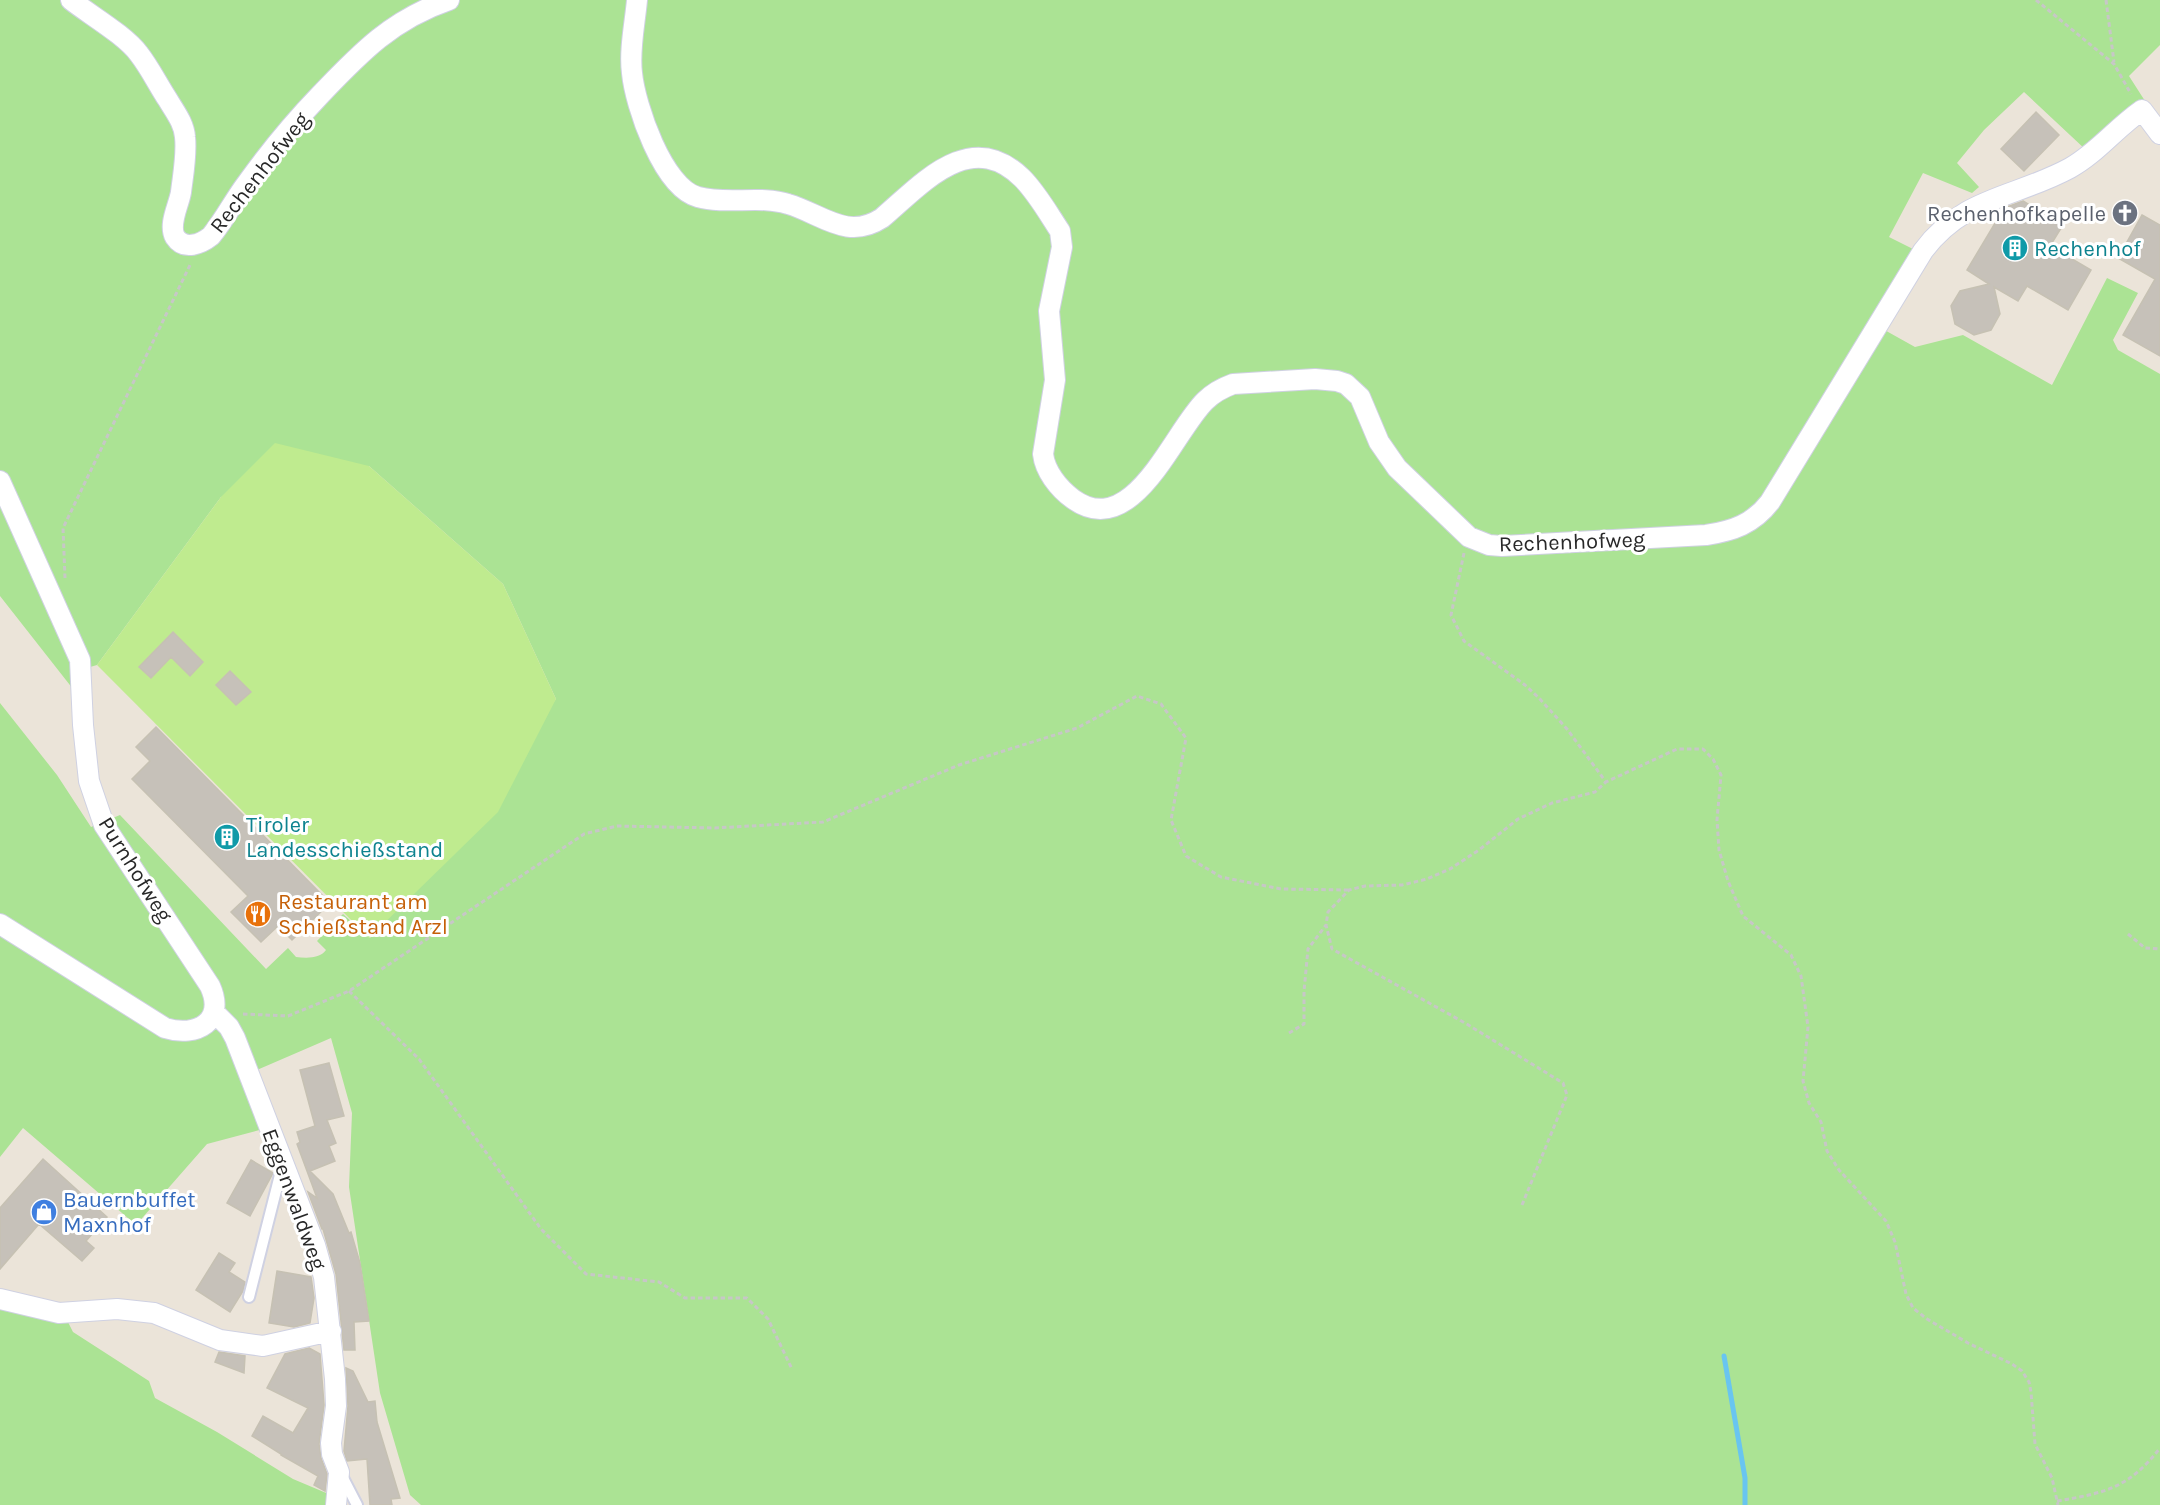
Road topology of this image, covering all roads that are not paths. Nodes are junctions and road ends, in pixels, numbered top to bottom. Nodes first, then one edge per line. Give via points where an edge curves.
1 (71, 0) edge
2 (449, 0) edge
3 (637, 0) edge
4 (2160, 134) edge
5 (0, 481) edge
6 (0, 924) edge
7 (214, 1012) junction
8 (283, 1164) junction
9 (249, 1297) dead end
10 (0, 1299) edge
11 (331, 1331) junction
12 (339, 1472) junction
13 (336, 1505) edge
14 (357, 1505) edge

1 - 2 street, Rechenhofweg via 139,53 182,122 184,161 173,227 182,243 193,245 211,236 278,142 357,56 395,26
3 - 4 street, Rechenhofweg via 632,64 635,91 667,171 690,195 781,202 844,227 859,228 882,218 954,162 992,160 1024,180 1062,239 1049,311 1055,380 1043,454 1049,473 1077,502 1100,508 1132,496 1203,402 1222,388 1315,379 1337,381 1360,397 1386,454 1468,537 1502,546 1706,535 1728,531 1754,519 1770,502 1923,251 1940,231 1983,202 2078,164 2142,110
5 - 7 street, Purnhofweg via 80,660 89,781 105,825 210,986
6 - 7 street via 165,1028 194,1030
7 - 8 street, Eggenwaldweg via 235,1038
8 - 9 lane
8 - 11 street, Eggenwaldweg via 315,1245
10 - 11 street via 59,1313 117,1309 154,1313 220,1340 262,1346
11 - 12 street, Eggenwaldweg via 336,1406 331,1443
12 - 13 street, Eggenwaldweg
12 - 14 lane

